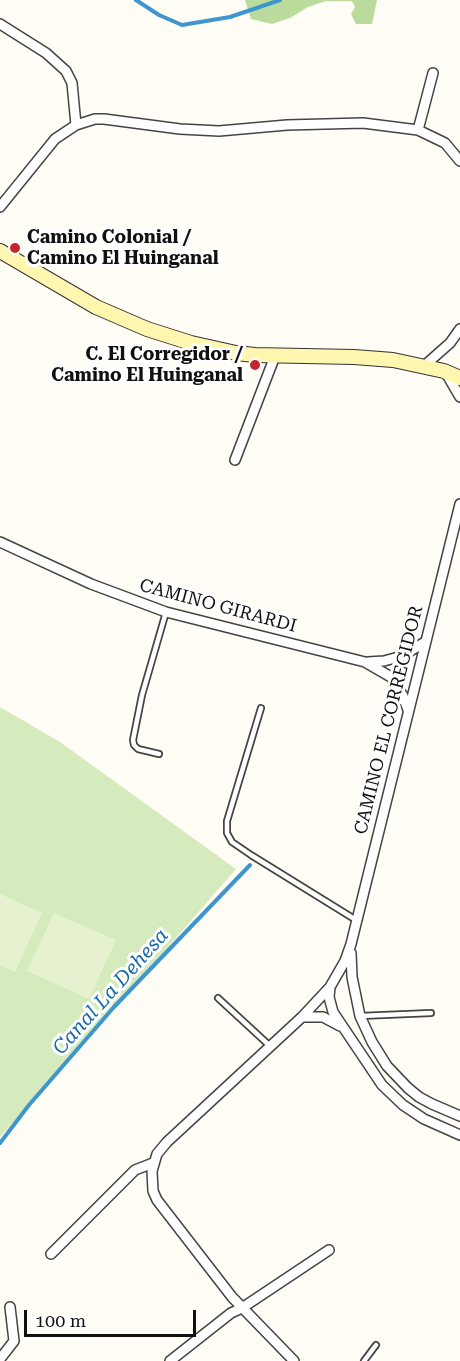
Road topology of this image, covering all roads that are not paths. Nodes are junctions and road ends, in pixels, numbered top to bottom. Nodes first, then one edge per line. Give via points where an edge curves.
1 (0, 24) edge
2 (433, 73) dead end
3 (76, 125) junction
4 (418, 130) junction
5 (460, 161) edge
6 (0, 207) edge
7 (0, 250) edge
8 (459, 333) edge
9 (275, 356) junction
10 (424, 366) junction
11 (444, 371) junction
12 (460, 378) edge
13 (460, 396) edge
14 (235, 460) dead end
15 (460, 504) edge
16 (0, 542) edge
17 (166, 612) junction
18 (425, 642) junction
19 (365, 662) junction
20 (261, 708) dead end
21 (408, 711) junction
22 (159, 754) dead end
23 (356, 920) junction
24 (351, 944) junction
25 (330, 987) junction
26 (218, 998) dead end
27 (431, 1012) dead end
28 (360, 1016) junction
29 (302, 1017) junction
30 (344, 1029) junction
31 (270, 1046) junction
32 (460, 1116) edge
33 (460, 1135) edge
34 (153, 1164) junction
35 (329, 1250) dead end
36 (51, 1254) dead end
37 (10, 1307) dead end
38 (242, 1308) junction
39 (376, 1345) dead end
40 (0, 1359) edge
41 (170, 1361) edge
42 (294, 1361) edge
43 (364, 1361) edge

1 - 3 street via 46,53 66,71 72,83
2 - 4 street
3 - 4 street via 104,118 199,131 363,123
3 - 6 street via 55,139
4 - 5 street via 445,143
7 - 9 street via 71,294 147,329 213,349
8 - 10 street
9 - 10 street via 377,358
9 - 14 street
10 - 11 street
11 - 12 street
11 - 13 street
15 - 18 street, CAMINO EL CORREGIDOR
16 - 17 street, CAMINO GIRARDI via 91,584
17 - 19 street, CAMINO GIRARDI
17 - 22 lane via 133,743 138,749
18 - 19 street, CAMINO GIRARDI via 402,656
18 - 21 street, CAMINO EL CORREGIDOR
19 - 21 street, CAMINO GIRARDI via 391,677
20 - 23 lane via 227,821 227,833 232,842 251,855
21 - 23 street, CAMINO EL CORREGIDOR
23 - 24 street, CAMINO EL CORREGIDOR
24 - 25 street, CAMINO EL CORREGIDOR
24 - 28 street, CAMINO EL CORREGIDOR via 352,977
25 - 29 street, CAMINO EL CORREGIDOR
25 - 30 street via 331,1005
26 - 31 lane
27 - 28 lane
28 - 32 street, CAMINO EL CORREGIDOR via 387,1066 408,1088
29 - 30 street via 323,1017
29 - 31 street, CAMINO EL CORREGIDOR
30 - 33 street via 391,1095 424,1119
31 - 34 street, CAMINO EL CORREGIDOR via 167,1142
34 - 36 street via 135,1170
34 - 38 street via 152,1184 157,1200
35 - 38 street
37 - 40 street via 14,1341
38 - 41 street
38 - 42 street
39 - 43 lane

